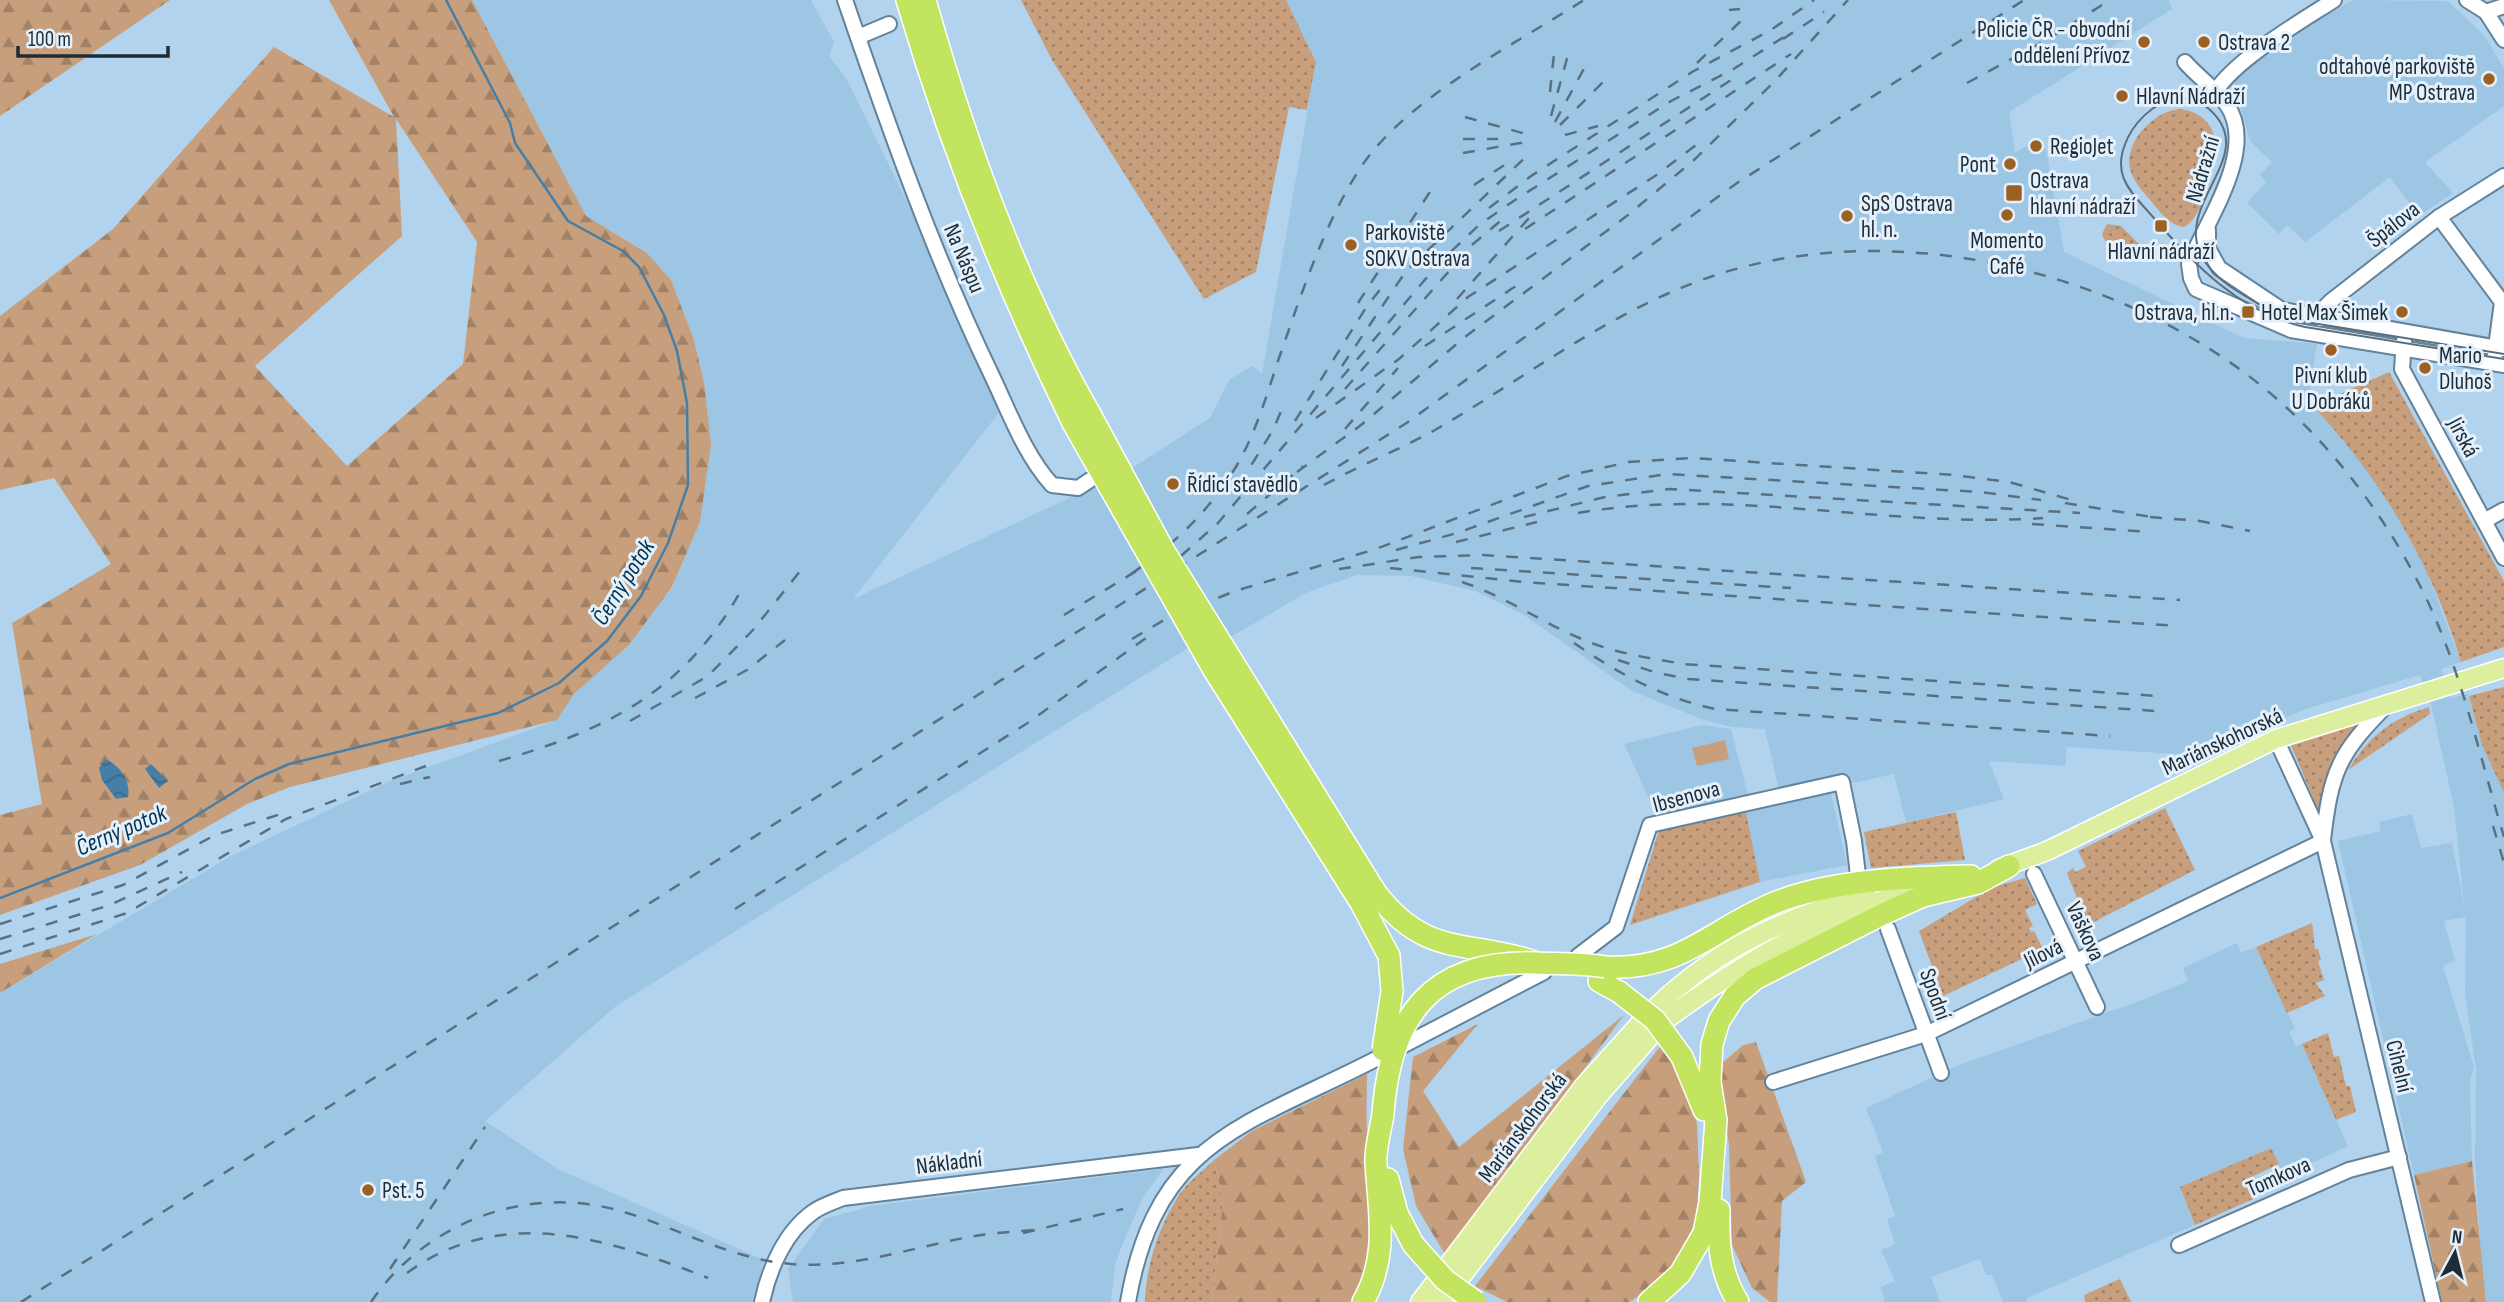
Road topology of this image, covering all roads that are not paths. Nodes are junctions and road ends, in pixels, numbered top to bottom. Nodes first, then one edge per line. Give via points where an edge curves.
1 (845, 0) edge
2 (907, 0) edge
3 (925, 0) edge
4 (2334, 0) edge
5 (2467, 0) edge
6 (2504, 6) edge
7 (2486, 12) junction
8 (889, 24) dead end
9 (858, 37) junction
10 (2504, 40) edge
11 (2185, 62) dead end
12 (2215, 92) junction
13 (2504, 176) edge
14 (2439, 217) junction
15 (2208, 226) junction
16 (2322, 319) junction
17 (2405, 333) junction
18 (2403, 348) junction
19 (2500, 349) edge
20 (2499, 364) edge
21 (1081, 419) junction
22 (1090, 480) dead end
23 (2504, 510) edge
24 (2484, 521) junction
25 (2504, 558) edge
26 (2504, 668) edge
27 (2386, 705) junction
28 (2276, 739) junction
29 (2323, 841) junction
30 (2009, 866) junction
31 (2034, 874) dead end
32 (1971, 877) junction
33 (1858, 884) junction
34 (1888, 929) dead end
35 (1577, 956) dead end
36 (2076, 963) junction
37 (1542, 968) junction
38 (1602, 974) junction
39 (2097, 1007) dead end
40 (1926, 1034) junction
41 (1402, 1046) dead end
42 (1376, 1059) dead end
43 (1941, 1073) dead end
44 (1773, 1082) dead end
45 (1383, 1114) junction
46 (1713, 1140) junction
47 (1198, 1155) junction
48 (2399, 1157) junction
49 (2179, 1245) dead end
50 (1446, 1285) edge
51 (762, 1302) edge
52 (1128, 1302) edge
53 (1363, 1302) edge
54 (1420, 1302) edge
55 (1476, 1302) edge
56 (1649, 1302) edge
57 (1738, 1302) edge
58 (2433, 1302) edge

1 - 9 street, Na Náspu
2 - 21 highway via 976,204 1026,323
3 - 21 highway via 964,122
4 - 12 street via 2246,61
5 - 7 street
6 - 7 street
7 - 10 street
8 - 9 street
9 - 22 street, Na Náspu via 942,264 1028,451 1052,485 1077,488
11 - 12 street, Nádražní
12 - 15 street, Nádražní via 2231,112 2238,134 2234,159
13 - 14 street, Špálova
14 - 16 street, Špálova via 2328,303
14 - 19 street via 2502,302
15 - 16 street, Nádražní via 2208,248 2219,268 2276,307
15 - 18 street, Nádražní via 2189,264 2196,289 2286,329
16 - 17 street, Nádražní
17 - 18 street, Jirská
17 - 19 street, Nádražní
18 - 20 street, Nádražní
18 - 24 street, Jirská via 2402,369
19 - 20 street
21 - 37 highway, bridge via 1390,911 1408,928 1430,939 1479,951 1506,952
21 - 45 highway, bridge via 1207,659 1384,945 1392,968 1392,991 1379,1066
23 - 24 street
24 - 25 street, Jirská
26 - 27 main road, Mariánskohorská
27 - 28 main road, Mariánskohorská
27 - 29 street, Cihelní via 2340,759 2330,785
28 - 29 street, Cihelní
28 - 30 main road, Mariánskohorská
29 - 36 street, Jílová
29 - 48 street, Cihelní
30 - 32 main road, Mariánskohorská
30 - 46 highway via 1978,883 1923,896 1881,915 1746,985 1724,1012 1712,1044
31 - 36 street, Vaškova
32 - 33 highway
32 - 50 main road, Mariánskohorská via 1872,893 1778,923 1704,966 1655,1019
33 - 35 street, Ibsenova via 1842,782 1650,825 1616,927
33 - 38 highway via 1800,894 1773,904 1669,961
34 - 40 street, Spodní
36 - 39 street, Vaškova
36 - 40 street, Jílová
37 - 38 highway, bridge
37 - 41 street
37 - 45 highway, bridge via 1507,962 1478,968 1449,980 1425,999 1404,1025 1394,1047
38 - 46 highway, bridge via 1655,1020 1682,1057
40 - 43 street, Spodní
40 - 44 street, Jílová
42 - 47 street, Nákladní via 1248,1120
45 - 53 highway via 1376,1161 1382,1249
45 - 55 highway, bridge via 1388,1181 1397,1213 1413,1244 1445,1280
46 - 56 highway via 1704,1233 1680,1274
46 - 57 highway via 1721,1173 1719,1254
47 - 51 street, Nákladní via 843,1198 813,1211 787,1240
47 - 52 street, Nákladní via 1154,1211 1135,1260
48 - 49 street, Tomkova via 2349,1170
48 - 58 street, Cihelní
50 - 54 main road, Mariánskohorská

